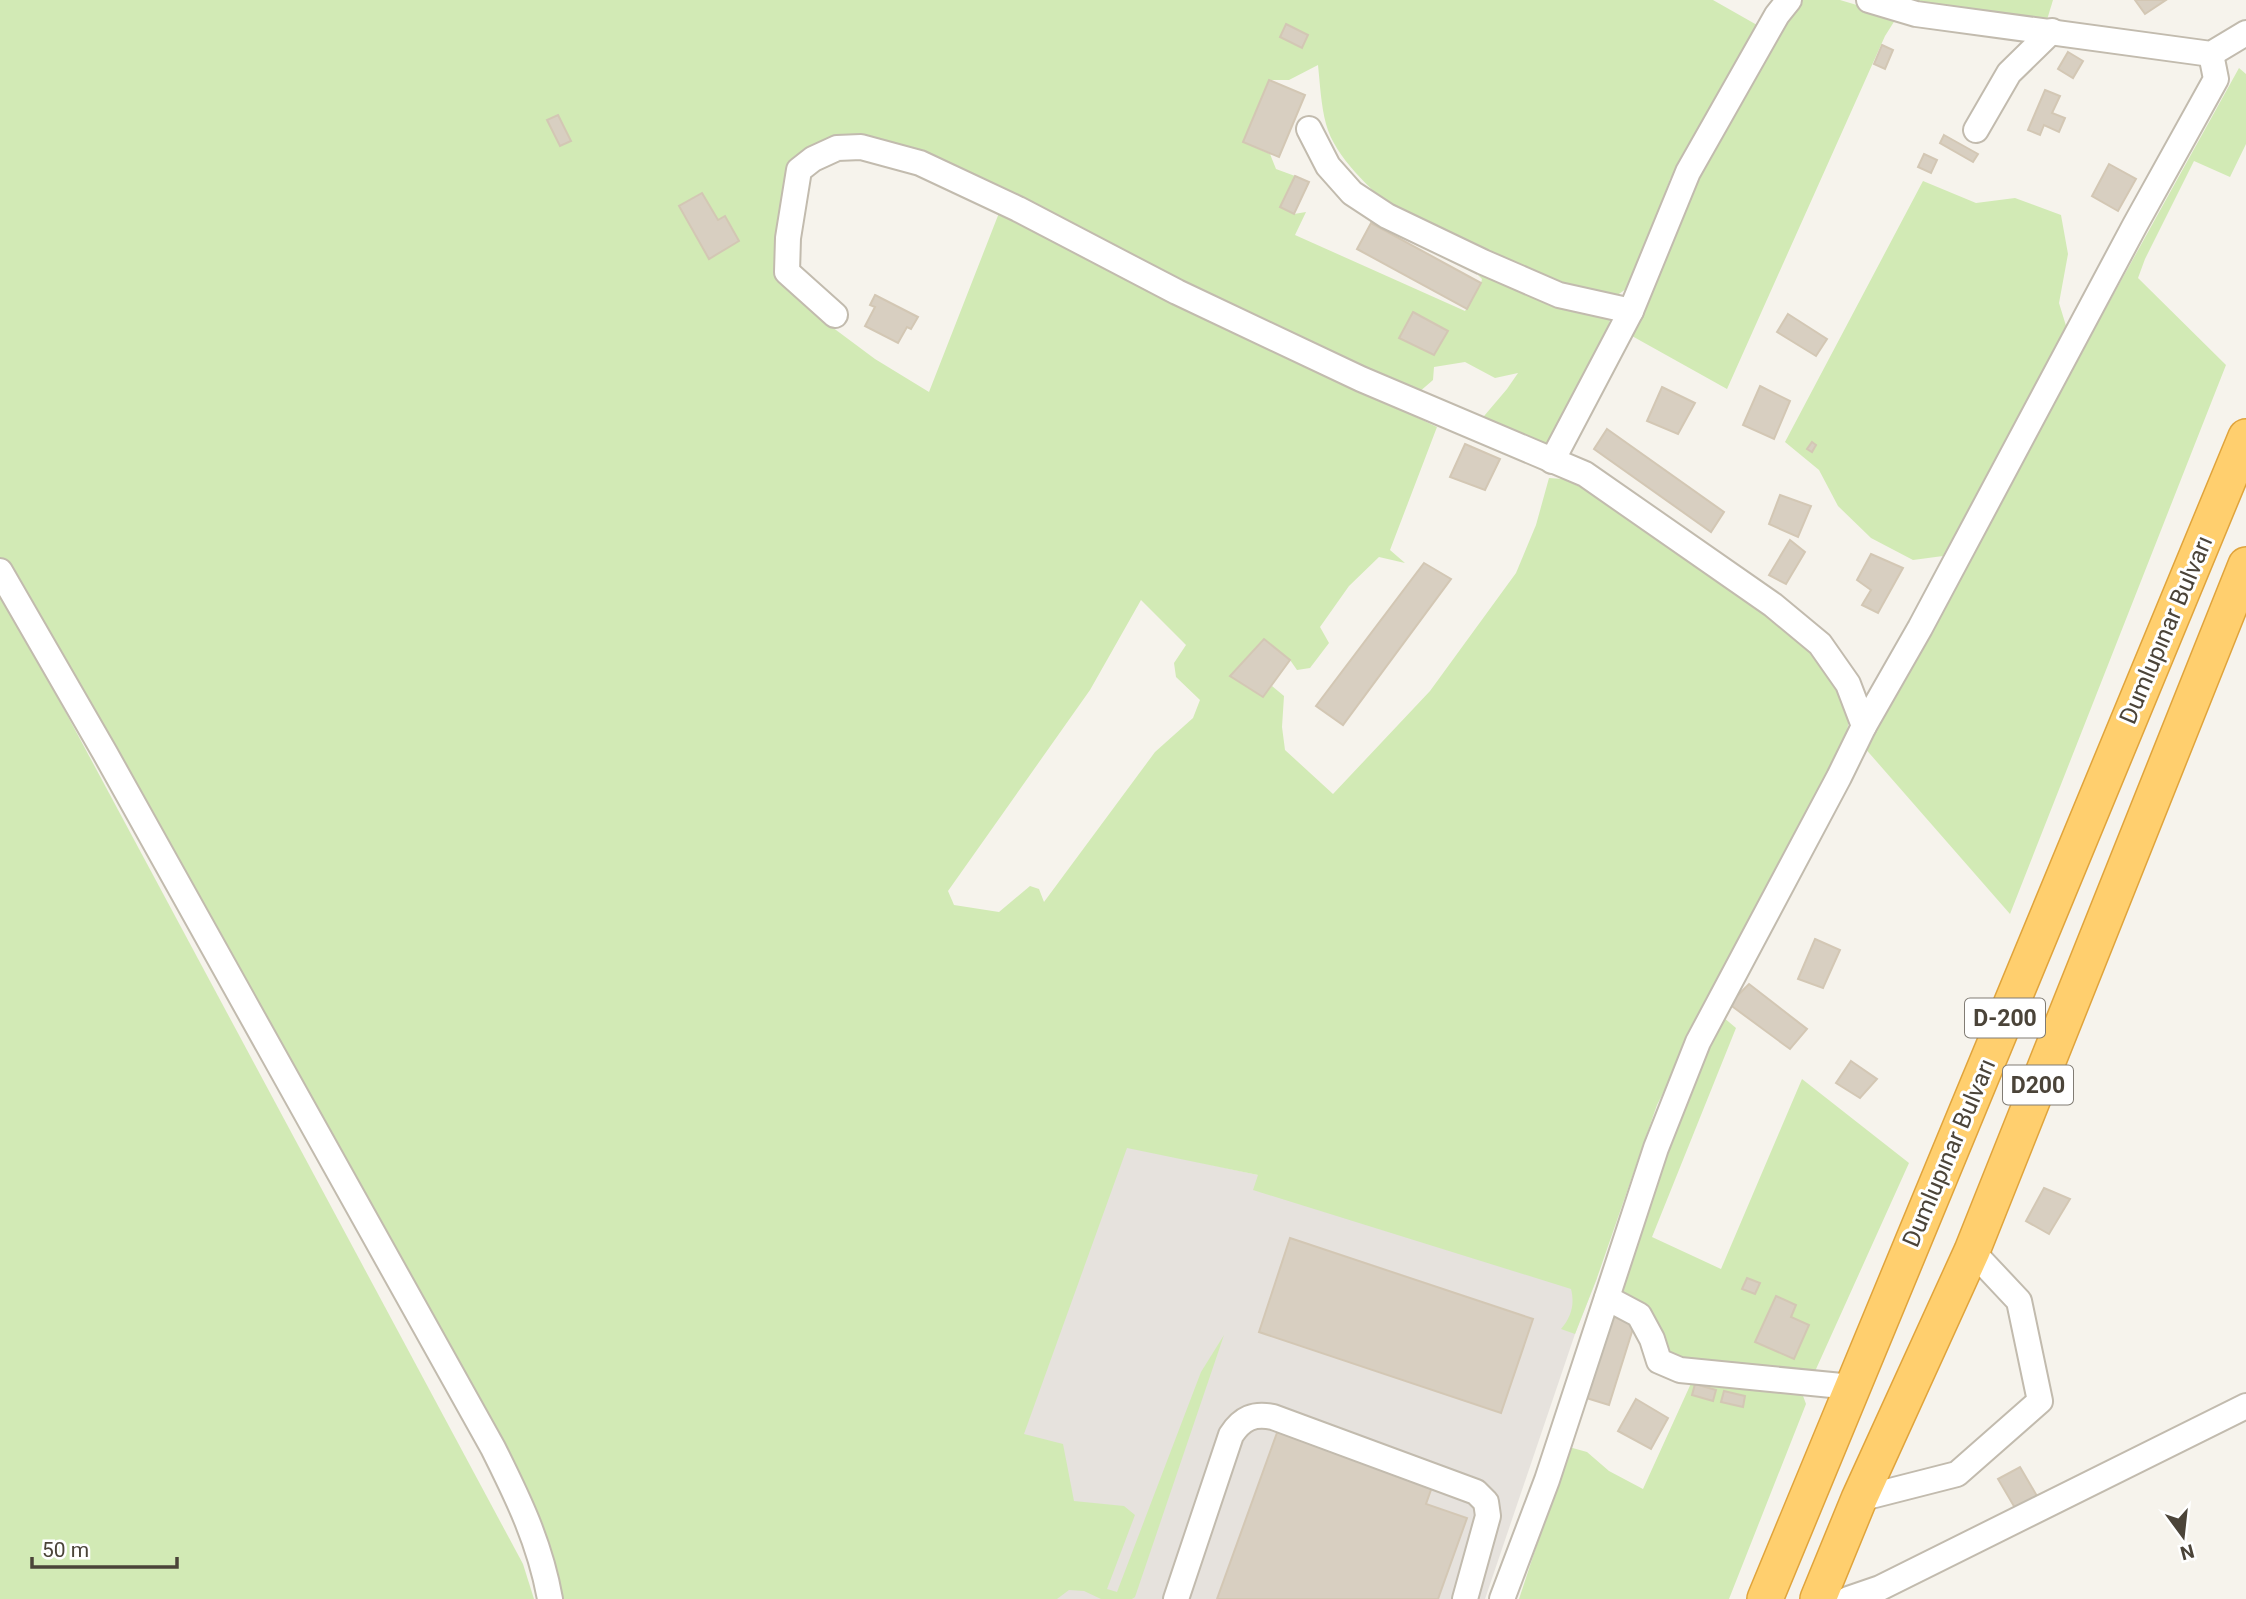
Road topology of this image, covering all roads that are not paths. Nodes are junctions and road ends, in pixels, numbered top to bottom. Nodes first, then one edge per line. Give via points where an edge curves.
1 (1789, 0) edge
2 (1869, 0) edge
3 (2052, 31) junction
4 (2246, 33) edge
5 (2211, 54) junction
6 (1309, 129) dead end
7 (1976, 130) dead end
8 (1631, 311) junction
9 (835, 316) dead end
10 (2246, 436) edge
11 (1552, 461) junction
12 (2246, 565) edge
13 (0, 571) edge
14 (1864, 726) junction
15 (1972, 1251) junction
16 (1606, 1298) junction
17 (1852, 1387) junction
18 (2246, 1406) edge
19 (1859, 1499) junction
20 (550, 1599) edge
21 (1177, 1599) edge
22 (1465, 1599) edge
23 (1502, 1599) edge
24 (1765, 1599) edge
25 (1818, 1599) edge
26 (1848, 1599) edge

1 - 8 street via 1689,172
2 - 3 street via 1916,14
3 - 5 street
3 - 7 street via 2009,73
4 - 5 street
5 - 14 street via 2216,79
6 - 8 street via 1328,166 1352,193 1387,216 1559,295
8 - 11 street
9 - 11 street via 787,272 792,209 799,170 837,148 861,147 933,168 1177,292 1361,379
10 - 17 highway, Dumlupınar Bulvarı / D-200
11 - 14 street via 1585,474 1619,496 1773,605 1820,644 1847,684
12 - 15 highway, Dumlupınar Bulvarı / D200
13 - 20 street via 493,1448 527,1516
14 - 16 street via 1698,1042 1656,1148
15 - 19 highway, Dumlupınar Bulvarı / D200
15 - 19 street via 2019,1301 2040,1401 1957,1474
16 - 17 street via 1639,1315 1659,1361 1680,1370
16 - 23 street via 1547,1480
17 - 24 highway, Dumlupınar Bulvarı / D-200
18 - 26 street via 1880,1588
19 - 25 highway, Dumlupınar Bulvarı / D200
21 - 22 street via 1231,1435 1247,1418 1261,1415 1476,1492 1486,1502 1488,1516

